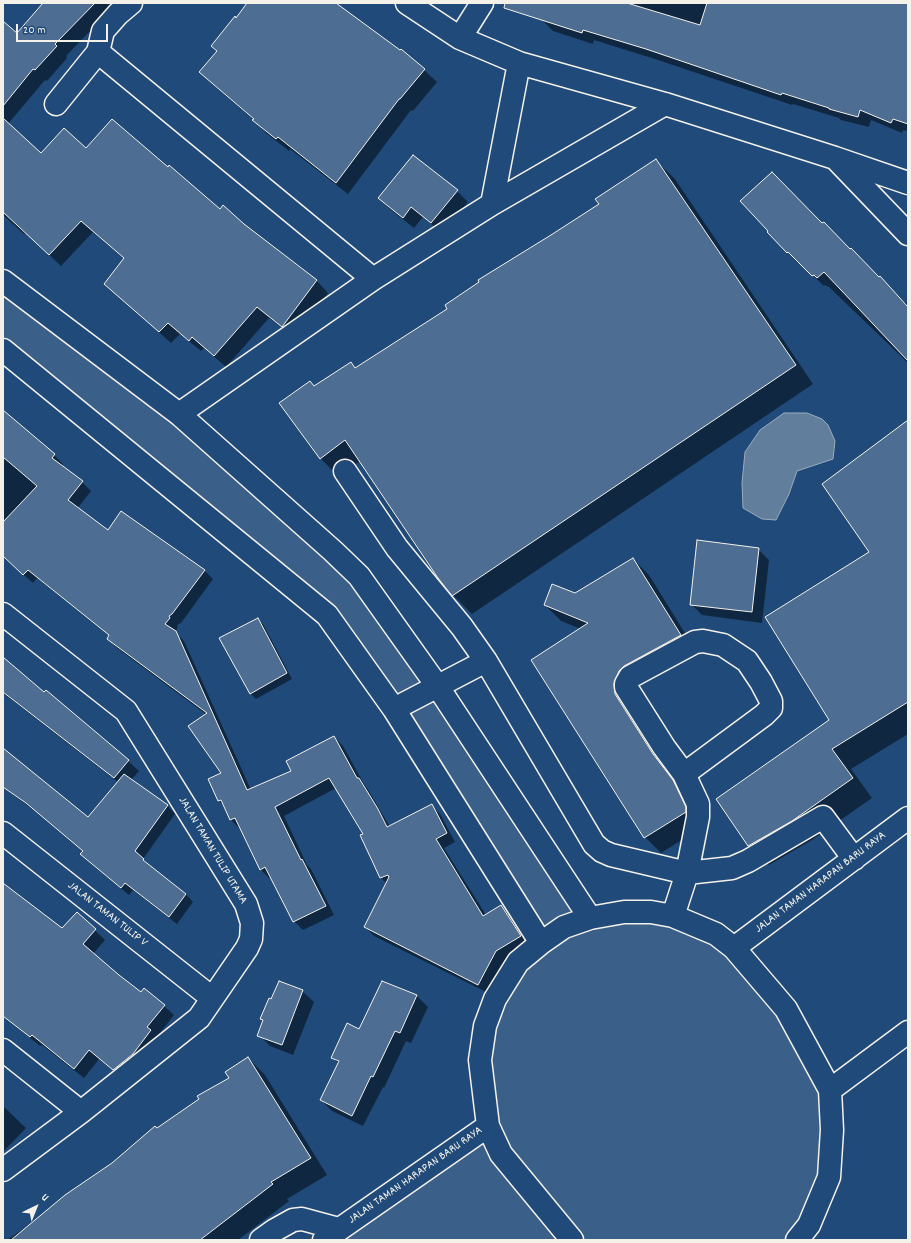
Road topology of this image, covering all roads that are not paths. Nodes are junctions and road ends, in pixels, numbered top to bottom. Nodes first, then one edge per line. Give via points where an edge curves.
1 (131, 3) edge
2 (407, 3) edge
3 (482, 3) edge
4 (460, 38) junction
5 (98, 52) junction
6 (519, 63) junction
7 (56, 104) dead end
8 (665, 104) junction
9 (835, 158) junction
10 (908, 183) edge
11 (492, 204) junction
12 (908, 234) edge
13 (373, 279) junction
14 (3, 281) edge
15 (3, 350) edge
16 (179, 414) junction
17 (345, 472) dead end
18 (3, 614) edge
19 (486, 661) junction
20 (438, 687) junction
21 (394, 709) junction
22 (684, 774) junction
23 (908, 818) edge
24 (3, 833) edge
25 (854, 859) junction
26 (687, 873) junction
27 (673, 916) junction
28 (590, 918) junction
29 (541, 942) junction
30 (734, 948) junction
31 (212, 998) junction
32 (908, 1032) edge
33 (3, 1050) edge
34 (830, 1090) junction
35 (81, 1112) junction
36 (488, 1126) junction
37 (3, 1170) edge
38 (331, 1235) edge
39 (261, 1240) edge
40 (572, 1240) edge
41 (797, 1240) edge

1 - 5 street via 103,31
2 - 4 street
3 - 4 street
4 - 6 street
5 - 7 street
5 - 13 street
6 - 8 street
6 - 11 street
8 - 9 street
8 - 11 street
9 - 10 street
9 - 12 street
11 - 13 street
13 - 16 street
14 - 16 street
15 - 21 street via 327,616
16 - 20 street via 359,576
17 - 19 street via 397,548 462,627
18 - 31 street, JALAN TAMAN TULIP UTAMA via 126,711 246,904 252,923 251,939
19 - 20 street
19 - 26 street via 594,844 611,855
20 - 21 street
20 - 28 street
21 - 29 street
22 - 22 street via 664,747 626,684 630,678 695,642 723,645 747,661 771,701 771,708
22 - 26 street via 698,804 698,818
23 - 25 street, JALAN TAMAN HARAPAN BARU RAYA
24 - 31 street, JALAN TAMAN TULIP V
25 - 26 street via 823,817 732,868
25 - 30 street, JALAN TAMAN HARAPAN BARU RAYA
26 - 27 street
27 - 28 street via 651,912 624,912
27 - 30 street via 716,934
28 - 29 street via 564,927
29 - 36 street via 518,962 495,999 485,1026 480,1060
30 - 34 street via 786,1009
31 - 35 street, JALAN TAMAN TULIP UTAMA via 194,1023
32 - 34 street
33 - 35 street
34 - 41 street via 832,1130 829,1177 809,1225
35 - 37 street, JALAN TAMAN TULIP UTAMA
36 - 38 street, JALAN TAMAN HARAPAN BARU RAYA
36 - 40 street via 501,1154
38 - 39 street via 302,1219 293,1220

